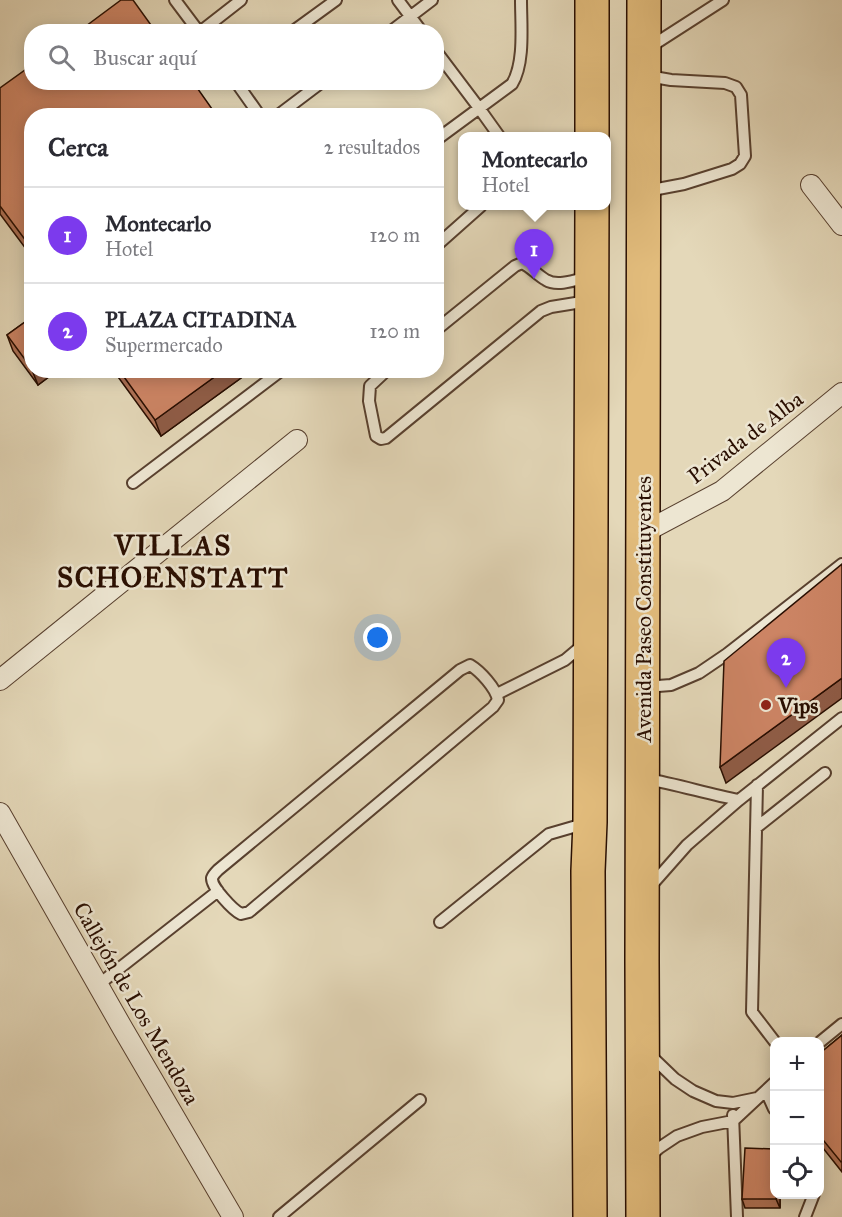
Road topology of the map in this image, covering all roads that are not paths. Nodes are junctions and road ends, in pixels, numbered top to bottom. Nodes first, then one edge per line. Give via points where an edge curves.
1 (176, 0) edge
2 (242, 0) edge
3 (336, 0) edge
4 (398, 0) edge
5 (432, 0) edge
6 (521, 0) edge
7 (592, 0) edge
8 (644, 0) edge
9 (723, 0) edge
10 (411, 16) junction
11 (193, 24) edge
12 (210, 24) edge
13 (303, 24) edge
14 (400, 24) edge
15 (416, 24) edge
16 (444, 62) edge
17 (644, 63) junction
18 (242, 90) edge
19 (311, 90) edge
20 (254, 108) edge
21 (288, 108) edge
22 (479, 108) junction
23 (496, 132) edge
24 (588, 132) edge
25 (444, 134) edge
26 (811, 185) dead end
27 (644, 192) junction
28 (476, 210) edge
29 (592, 210) edge
30 (842, 225) edge
31 (444, 239) edge
32 (591, 288) junction
33 (444, 324) edge
34 (271, 378) edge
35 (378, 378) edge
36 (842, 393) edge
37 (297, 440) dead end
38 (133, 483) dead end
39 (643, 533) junction
40 (842, 564) edge
41 (590, 639) junction
42 (0, 680) edge
43 (643, 688) junction
44 (497, 694) junction
45 (842, 718) edge
46 (825, 773) dead end
47 (643, 778) junction
48 (757, 785) junction
49 (739, 800) junction
50 (0, 813) edge
51 (590, 822) junction
52 (756, 827) junction
53 (218, 891) junction
54 (642, 895) junction
55 (440, 922) dead end
56 (98, 985) junction
57 (842, 1024) edge
58 (772, 1037) edge
59 (824, 1038) edge
60 (642, 1047) junction
61 (770, 1087) edge
62 (757, 1098) junction
63 (420, 1100) dead end
64 (732, 1103) junction
65 (733, 1121) junction
66 (643, 1164) junction
67 (812, 1199) edge
68 (589, 1216) edge
69 (233, 1217) edge
70 (279, 1217) edge
71 (643, 1217) edge
72 (737, 1217) edge
73 (805, 1217) edge

1 - 11 lane
2 - 12 lane
3 - 13 lane
4 - 10 lane
5 - 10 lane
6 - 22 lane via 518,75
7 - 24 highway
8 - 17 highway, Avenida Paseo Constituyentes
9 - 17 lane
10 - 14 lane
10 - 15 lane
16 - 22 lane
17 - 27 highway, Avenida Paseo Constituyentes
17 - 27 lane via 671,80 736,87 741,95 745,156 732,169
18 - 20 lane
19 - 21 lane
22 - 23 lane
22 - 25 lane
26 - 30 street
27 - 39 highway, Avenida Paseo Constituyentes
28 - 31 lane
29 - 32 highway
32 - 33 lane via 550,282 522,263
32 - 35 lane via 541,311 381,439 376,436 369,401 370,386
32 - 41 highway
34 - 38 lane
36 - 39 street, Privada de Alba via 722,491
37 - 42 street
39 - 43 highway, Avenida Paseo Constituyentes
40 - 43 lane via 699,674 671,685
41 - 44 lane via 565,660
41 - 51 highway
43 - 47 highway, Avenida Paseo Constituyentes
44 - 53 lane via 493,706 249,912 241,914 234,910
44 - 53 lane via 478,670 470,665 460,670 218,870 212,877
45 - 48 lane
46 - 52 lane
47 - 49 lane
47 - 54 highway, Avenida Paseo Constituyentes
48 - 49 lane
48 - 52 lane
49 - 54 lane via 687,845
50 - 56 street, Callejón de Los Mendoza
51 - 55 lane via 549,834
51 - 68 highway
52 - 58 lane via 752,1012
53 - 56 lane
54 - 60 highway, Avenida Paseo Constituyentes
56 - 69 street, Callejón de Los Mendoza
57 - 59 lane
60 - 64 lane via 693,1091
60 - 66 highway, Avenida Paseo Constituyentes
61 - 62 lane
62 - 64 lane
62 - 65 lane
63 - 70 lane
64 - 65 lane
65 - 66 lane via 677,1136
65 - 72 lane
66 - 71 highway, Avenida Paseo Constituyentes
67 - 73 lane

